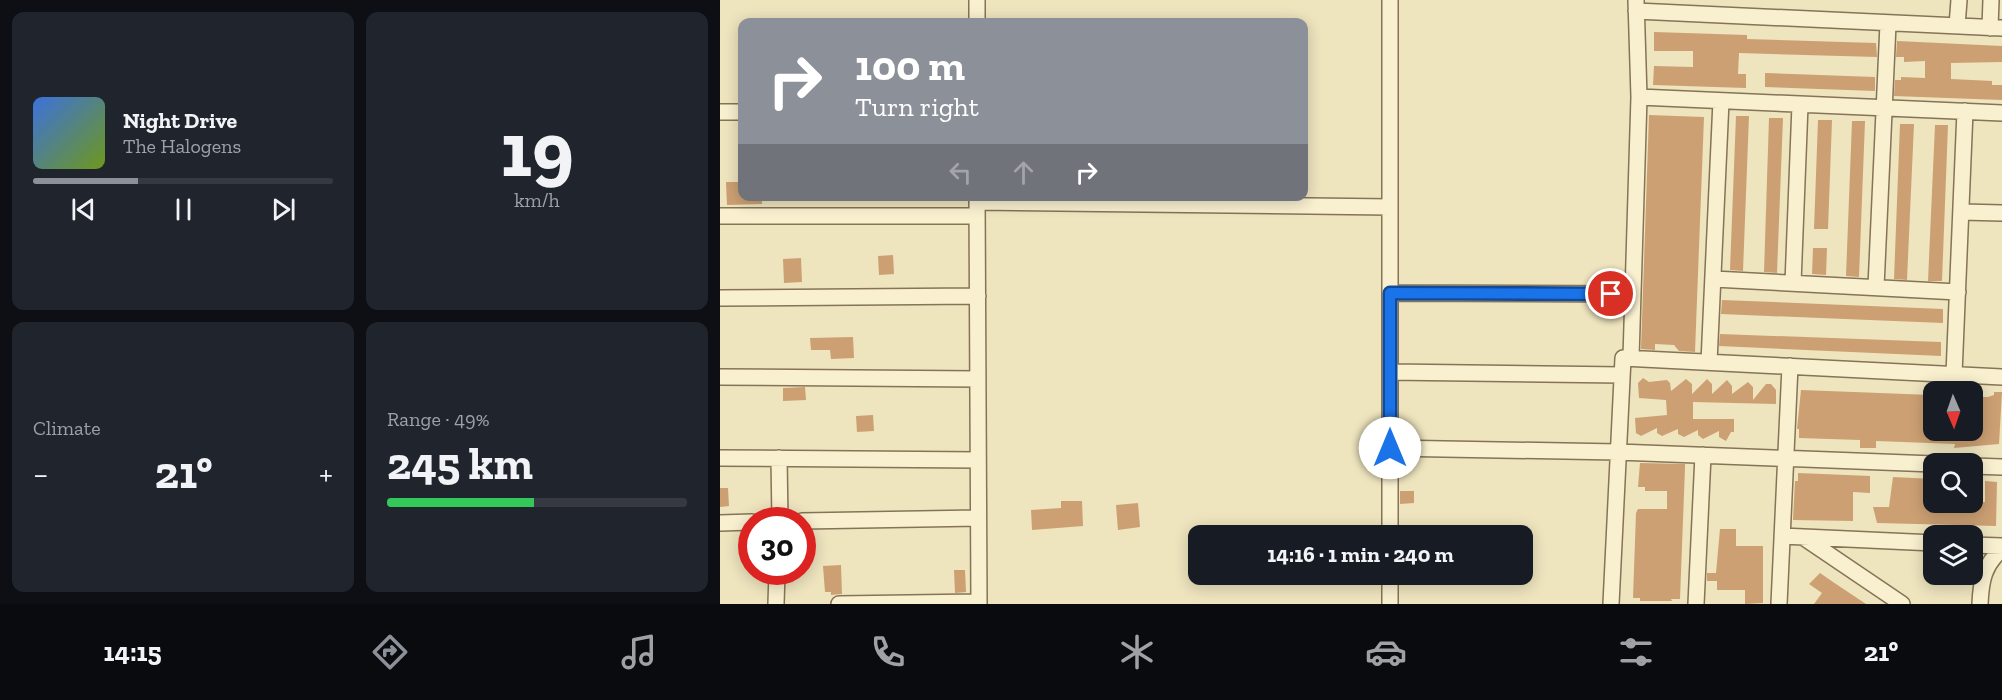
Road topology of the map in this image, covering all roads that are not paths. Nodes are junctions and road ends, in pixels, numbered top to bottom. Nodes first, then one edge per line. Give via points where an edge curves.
1 (976, 0) edge
2 (1390, 0) edge
3 (1959, 0) edge
4 (1991, 0) edge
5 (1636, 5) edge
6 (1718, 7) edge
7 (977, 18) edge
8 (1888, 24) junction
9 (1957, 26) junction
10 (1996, 28) edge
11 (1639, 98) junction
12 (1721, 101) junction
13 (1800, 105) junction
14 (1883, 109) junction
15 (1965, 111) junction
16 (720, 112) edge
17 (738, 112) edge
18 (2002, 113) edge
19 (977, 205) edge
20 (1390, 207) junction
21 (1962, 212) junction
22 (2002, 213) edge
23 (720, 216) edge
24 (1714, 279) junction
25 (1793, 283) junction
26 (1876, 287) junction
27 (1958, 292) junction
28 (1390, 293) junction
29 (1633, 294) junction
30 (978, 296) junction
31 (720, 298) edge
32 (1630, 358) junction
33 (1709, 362) junction
34 (1790, 366) junction
35 (1390, 372) junction
36 (1954, 374) junction
37 (1622, 375) junction
38 (720, 377) edge
39 (2002, 377) edge
40 (978, 379) junction
41 (1390, 448) junction
42 (1618, 452) junction
43 (1703, 455) junction
44 (720, 458) edge
45 (779, 458) junction
46 (1786, 458) junction
47 (978, 460) junction
48 (1923, 464) edge
49 (1983, 466) edge
50 (2002, 467) edge
51 (780, 507) edge
52 (978, 518) junction
53 (816, 521) edge
54 (738, 522) edge
55 (720, 523) edge
56 (1390, 525) edge
57 (1782, 536) junction
58 (1802, 537) junction
59 (1923, 542) edge
60 (1983, 546) edge
61 (2002, 547) edge
62 (777, 585) edge
63 (1390, 585) edge
64 (979, 603) edge
65 (776, 604) edge
66 (839, 604) edge
67 (1390, 604) edge
68 (1611, 604) edge
69 (1695, 604) edge
70 (1779, 604) edge
71 (1902, 604) edge
72 (1980, 604) edge

1 - 7 street
2 - 20 street
3 - 9 street
4 - 10 street
5 - 6 street
5 - 11 street
6 - 8 street
8 - 9 street
8 - 14 street
9 - 10 street
11 - 12 street
11 - 29 street
12 - 13 street
12 - 24 street
13 - 14 street
13 - 25 street
14 - 15 street
14 - 26 street
15 - 18 street
15 - 21 street
16 - 17 street
19 - 20 street
19 - 23 street
19 - 30 street
20 - 28 street
21 - 22 street
21 - 27 street
24 - 25 street
24 - 33 street
25 - 26 street
26 - 27 street
27 - 36 street
28 - 29 street
28 - 35 street
29 - 32 street
30 - 31 street
30 - 40 street
32 - 33 street
32 - 37 street via 1623,358
33 - 34 street
34 - 36 street
34 - 46 street
35 - 37 street
35 - 41 street
36 - 39 street
37 - 42 street
38 - 40 street
40 - 47 street
41 - 42 street
41 - 56 street
42 - 43 street
42 - 68 street
43 - 46 street
43 - 69 street
44 - 45 street
45 - 47 street
45 - 51 street
46 - 48 street
46 - 57 street
47 - 52 street
49 - 50 street
52 - 53 street
52 - 64 street
54 - 55 street
57 - 58 street
57 - 70 street
58 - 59 street
58 - 71 street
60 - 61 street
61 - 72 street via 1983,574
62 - 65 street
63 - 67 street
64 - 66 street

